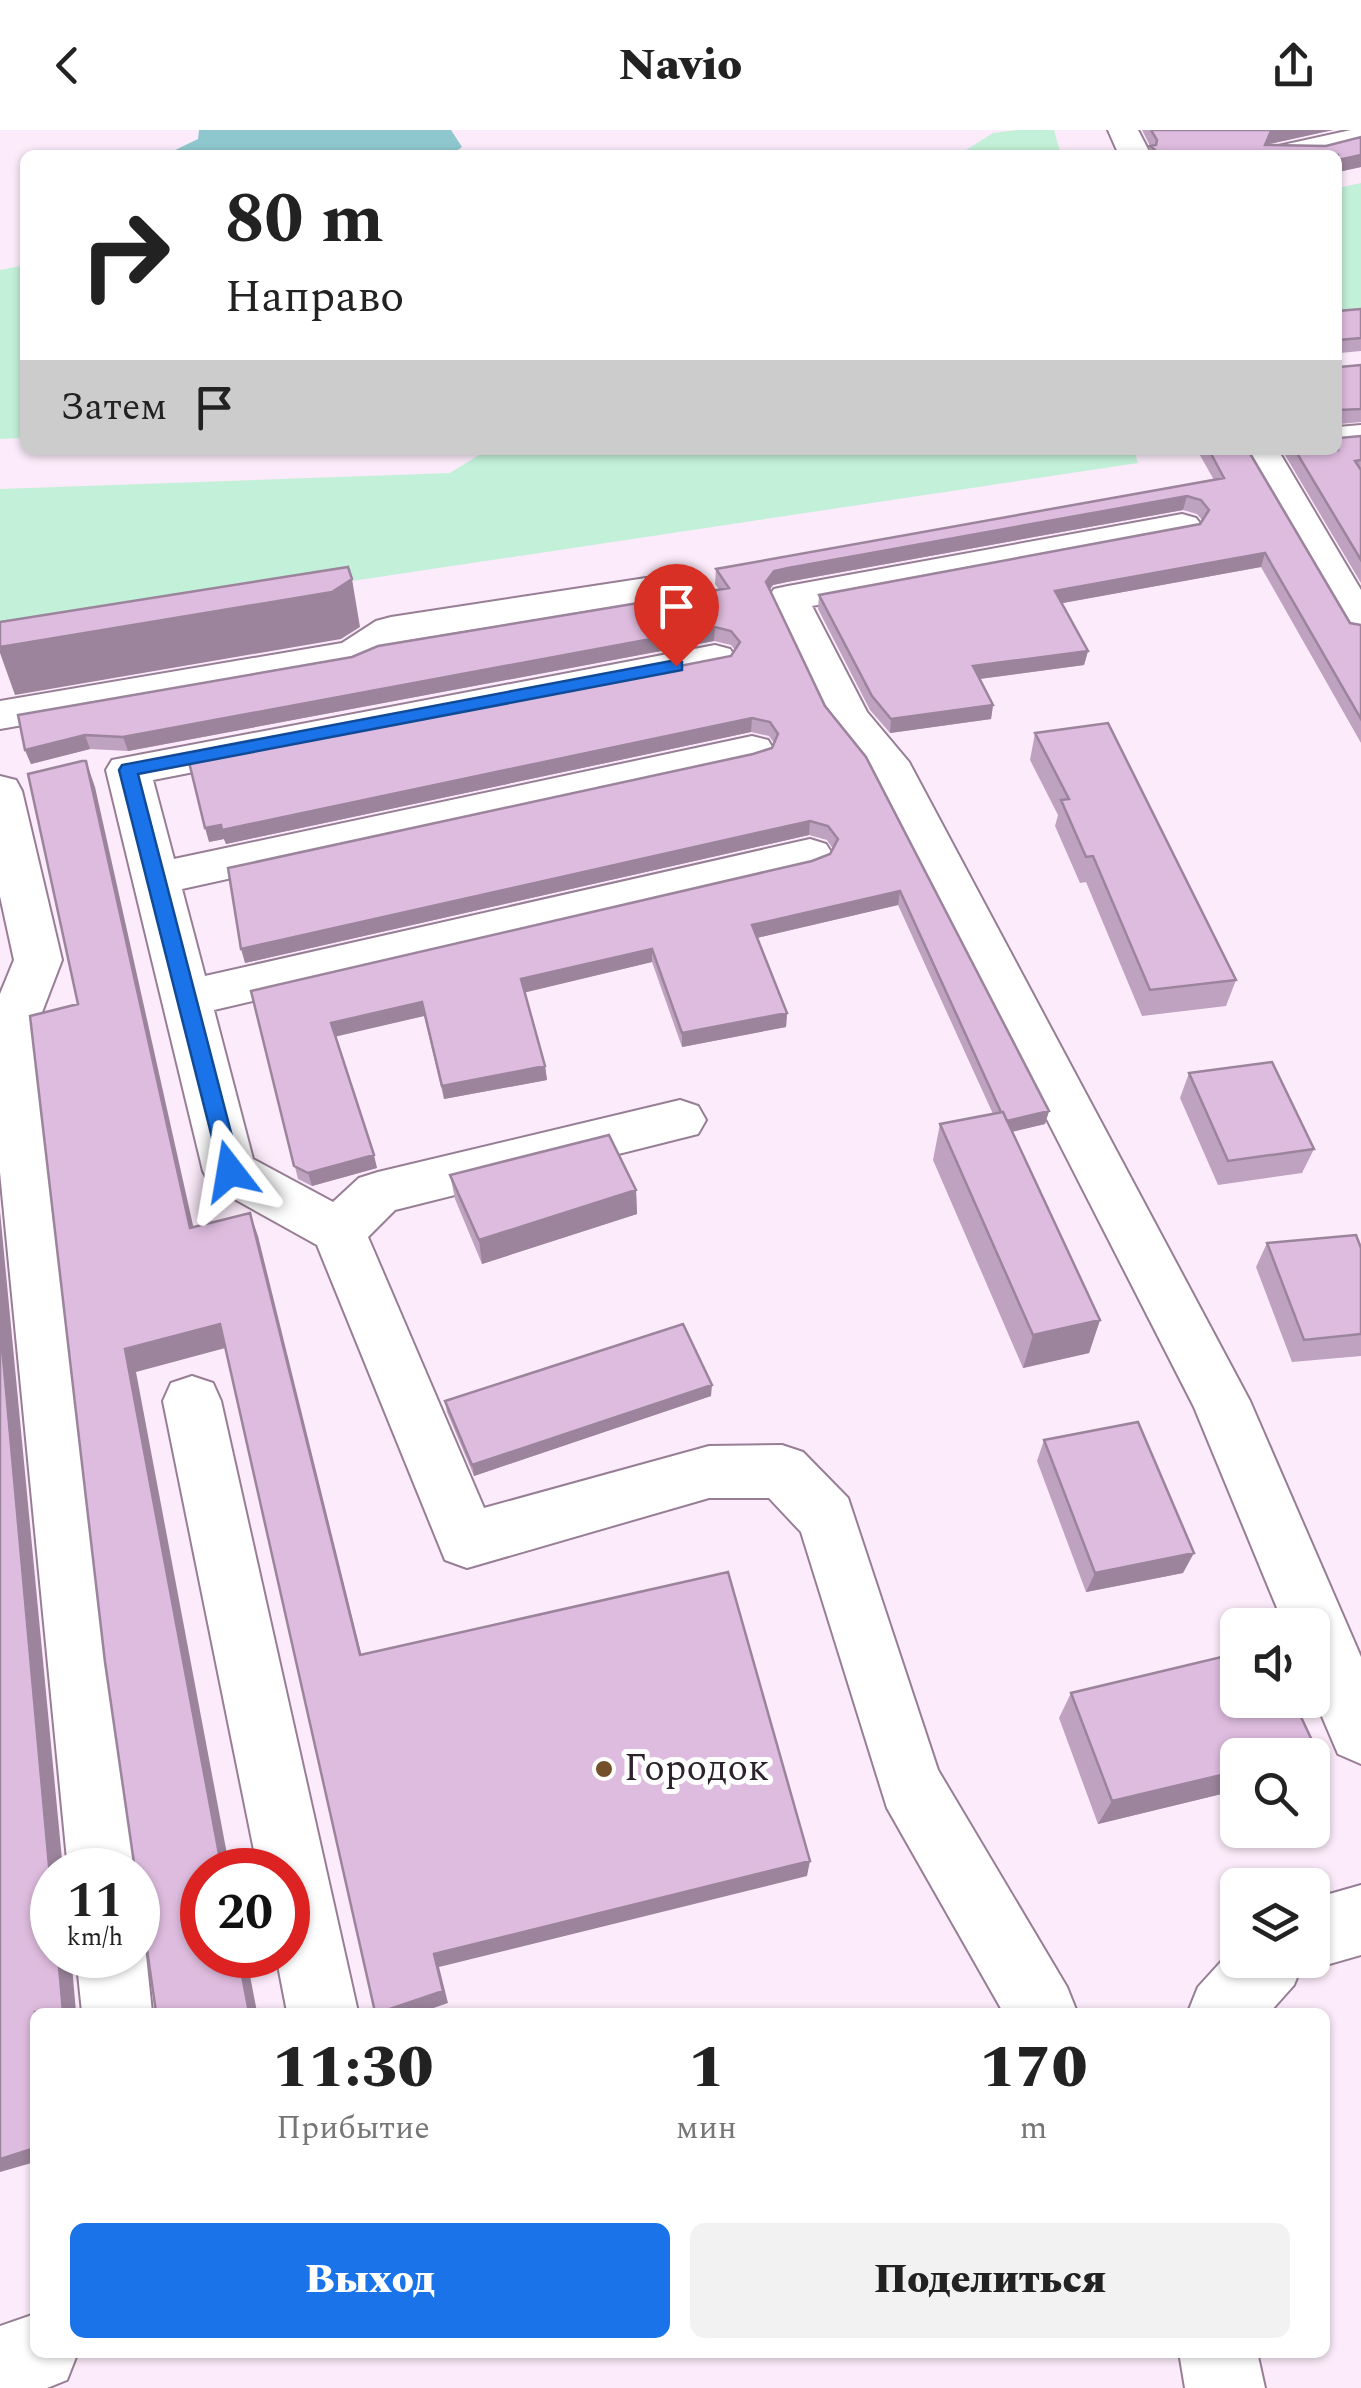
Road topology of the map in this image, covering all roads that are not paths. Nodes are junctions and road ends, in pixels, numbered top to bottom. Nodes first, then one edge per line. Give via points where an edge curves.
1 (1361, 138) edge
2 (1304, 150) edge
3 (1262, 455) edge
4 (1182, 526) edge
5 (646, 590) dead end
6 (1361, 625) edge
7 (715, 658) edge
8 (0, 715) edge
9 (752, 750) edge
10 (13, 788) edge
11 (810, 855) dead end
12 (156, 879) junction
13 (186, 998) junction
14 (680, 1120) dead end
15 (338, 1231) junction
16 (192, 1401) dead end
17 (1361, 1732) edge
18 (100, 1848) edge
19 (1361, 1920) edge
20 (1330, 1929) edge
21 (114, 1978) edge
22 (1253, 1978) edge
23 (118, 2008) edge
24 (322, 2008) edge
25 (1040, 2008) edge
26 (1227, 2008) edge
27 (30, 2355) edge
28 (1219, 2358) edge
29 (0, 2365) edge
30 (1225, 2388) edge

1 - 2 street
3 - 6 street
4 - 17 street via 788,598 849,719 887,762 1222,1401
5 - 8 street via 391,630 354,654
7 - 12 street via 109,769
9 - 12 street
10 - 18 street via 38,960 10,1028
11 - 13 street
12 - 13 street
13 - 15 street via 230,1171
14 - 15 street via 378,1193
15 - 25 street via 467,1540 709,1472 782,1472 827,1517 910,1785
16 - 24 street
19 - 20 street
21 - 23 street
22 - 26 street
27 - 29 street
28 - 30 street

